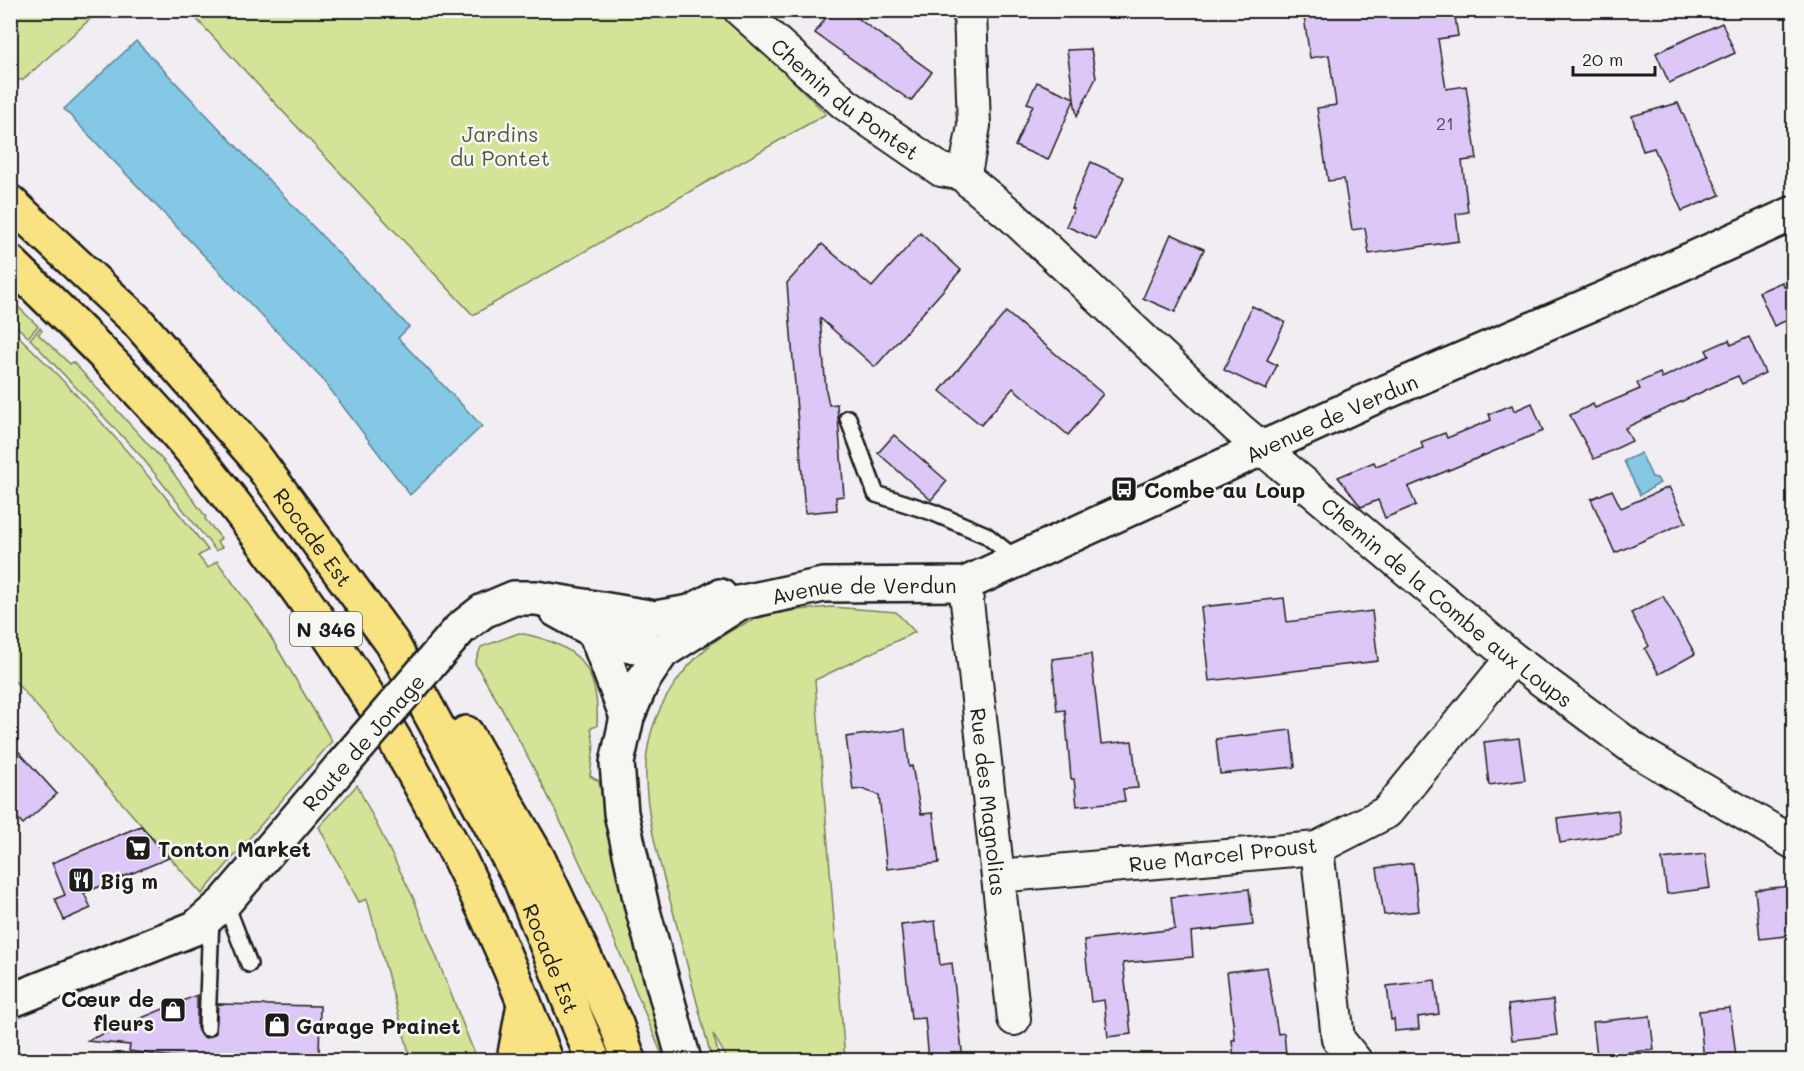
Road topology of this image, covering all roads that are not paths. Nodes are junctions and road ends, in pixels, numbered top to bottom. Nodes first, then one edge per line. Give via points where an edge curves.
1 (740, 10) edge
2 (970, 10) edge
3 (964, 174) junction
4 (10, 202) edge
5 (1794, 213) edge
6 (10, 262) edge
7 (848, 418) dead end
8 (1262, 449) junction
9 (1017, 560) junction
10 (965, 584) junction
11 (932, 585) junction
12 (536, 598) junction
13 (595, 632) junction
14 (662, 652) junction
15 (1512, 658) junction
16 (426, 706) junction
17 (627, 717) junction
18 (1794, 843) edge
19 (1317, 848) junction
20 (998, 876) junction
21 (218, 909) junction
22 (249, 964) dead end
23 (10, 1000) edge
24 (525, 1002) junction
25 (1014, 1019) dead end
26 (207, 1028) dead end
27 (517, 1060) edge
28 (546, 1060) edge
29 (593, 1060) edge
30 (629, 1060) edge
31 (684, 1060) edge
32 (1355, 1060) edge

1 - 3 street, Chemin du Pontet via 845,104 941,170
2 - 3 street via 975,103
3 - 8 street, Chemin de la Combe aux Loups
4 - 16 highway, Rocade Est / N 346 via 137,321 253,454 392,643
5 - 8 main road, Avenue de Verdun
6 - 24 highway, Rocade Est / N 346 via 107,356 204,465 288,574 351,665 406,757 473,887
7 - 9 lane via 876,494 986,535
8 - 9 main road, Avenue de Verdun
8 - 15 street, Chemin de la Combe aux Loups
9 - 10 main road, Avenue de Verdun
10 - 11 main road, Avenue de Verdun
10 - 20 street, Rue des Magnolias
11 - 12 main road, Route de Jonage via 826,568 743,584 690,612 655,618
11 - 14 main road, Avenue de Verdun via 823,585 739,603
12 - 13 main road
12 - 21 main road, Route de Jonage, bridge via 514,598 497,604 460,629
13 - 14 main road via 616,643
13 - 17 main road
14 - 17 main road via 642,682
15 - 18 street, Chemin de la Combe aux Loups via 1637,751
15 - 19 street, Rue Marcel Proust via 1387,812
16 - 29 highway, Rocade Est / N 346 via 520,879
16 - 30 highway via 469,734 538,858
17 - 31 main road via 617,763 621,813
19 - 20 street, Rue Marcel Proust
19 - 32 street via 1338,1039
20 - 25 street, Rue des Magnolias
21 - 22 lane
21 - 23 main road, Route de Jonage via 195,928
21 - 26 lane
24 - 27 highway
24 - 28 highway, Rocade Est / N 346

